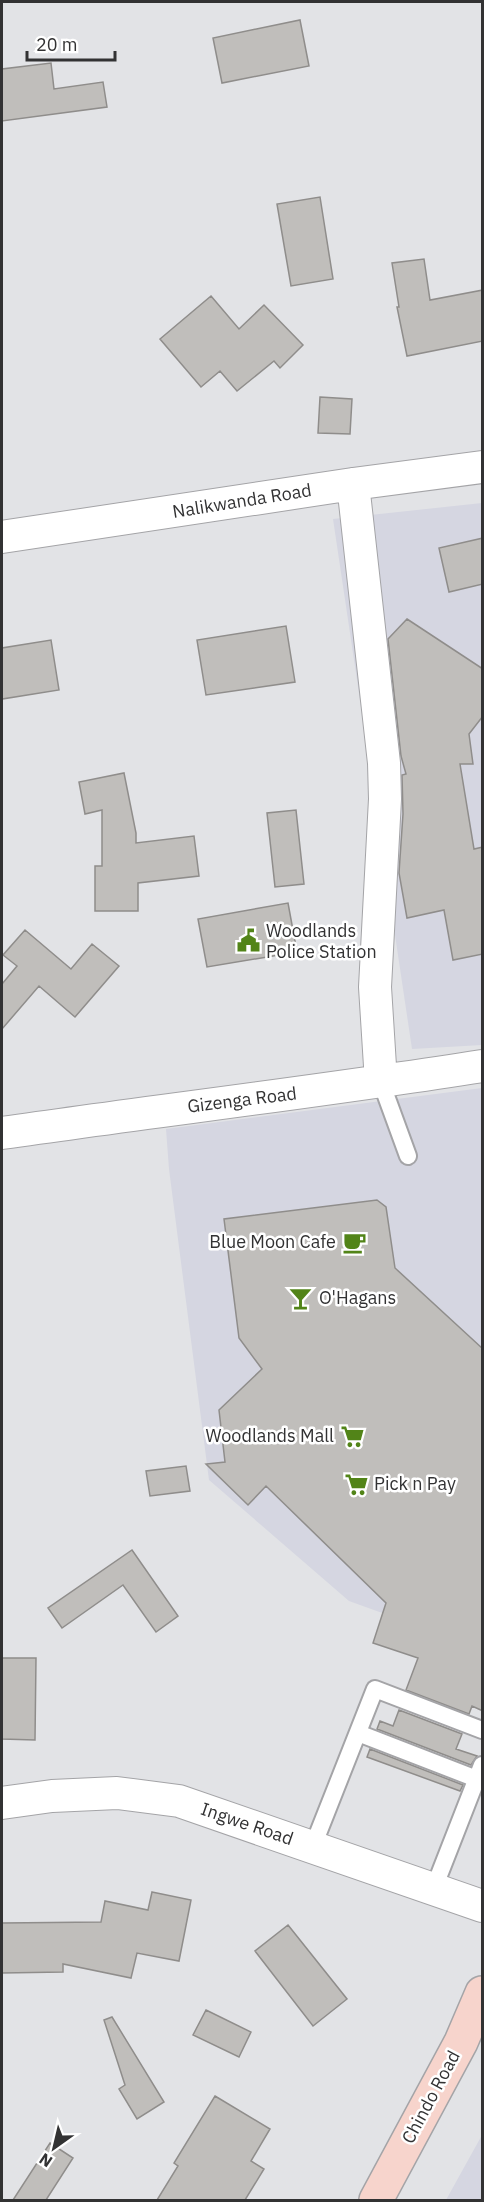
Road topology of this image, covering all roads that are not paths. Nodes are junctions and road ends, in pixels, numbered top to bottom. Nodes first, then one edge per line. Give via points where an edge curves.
1 (483, 467) edge
2 (353, 484) junction
3 (2, 537) edge
4 (483, 1066) edge
5 (381, 1082) junction
6 (2, 1133) edge
7 (408, 1156) dead end
8 (483, 1730) edge
9 (358, 1732) junction
10 (481, 1775) edge
11 (2, 1803) edge
12 (313, 1846) junction
13 (434, 1888) junction
14 (483, 1906) edge
15 (483, 1993) edge
16 (483, 2044) edge
17 (376, 2200) edge
18 (401, 2200) edge

1 - 2 street, Nalikwanda Road
2 - 3 street, Nalikwanda Road
2 - 5 street via 384,763 375,987
4 - 5 street, Gizenga Road
5 - 6 street, Gizenga Road
5 - 7 lane
8 - 9 lane via 375,1689
9 - 10 lane
9 - 12 lane
10 - 13 lane
11 - 12 street, Ingwe Road via 117,1793 179,1801
12 - 13 street, Ingwe Road
13 - 14 street, Ingwe Road
15 - 17 main road, Chindo Road
16 - 18 main road, Chindo Road

